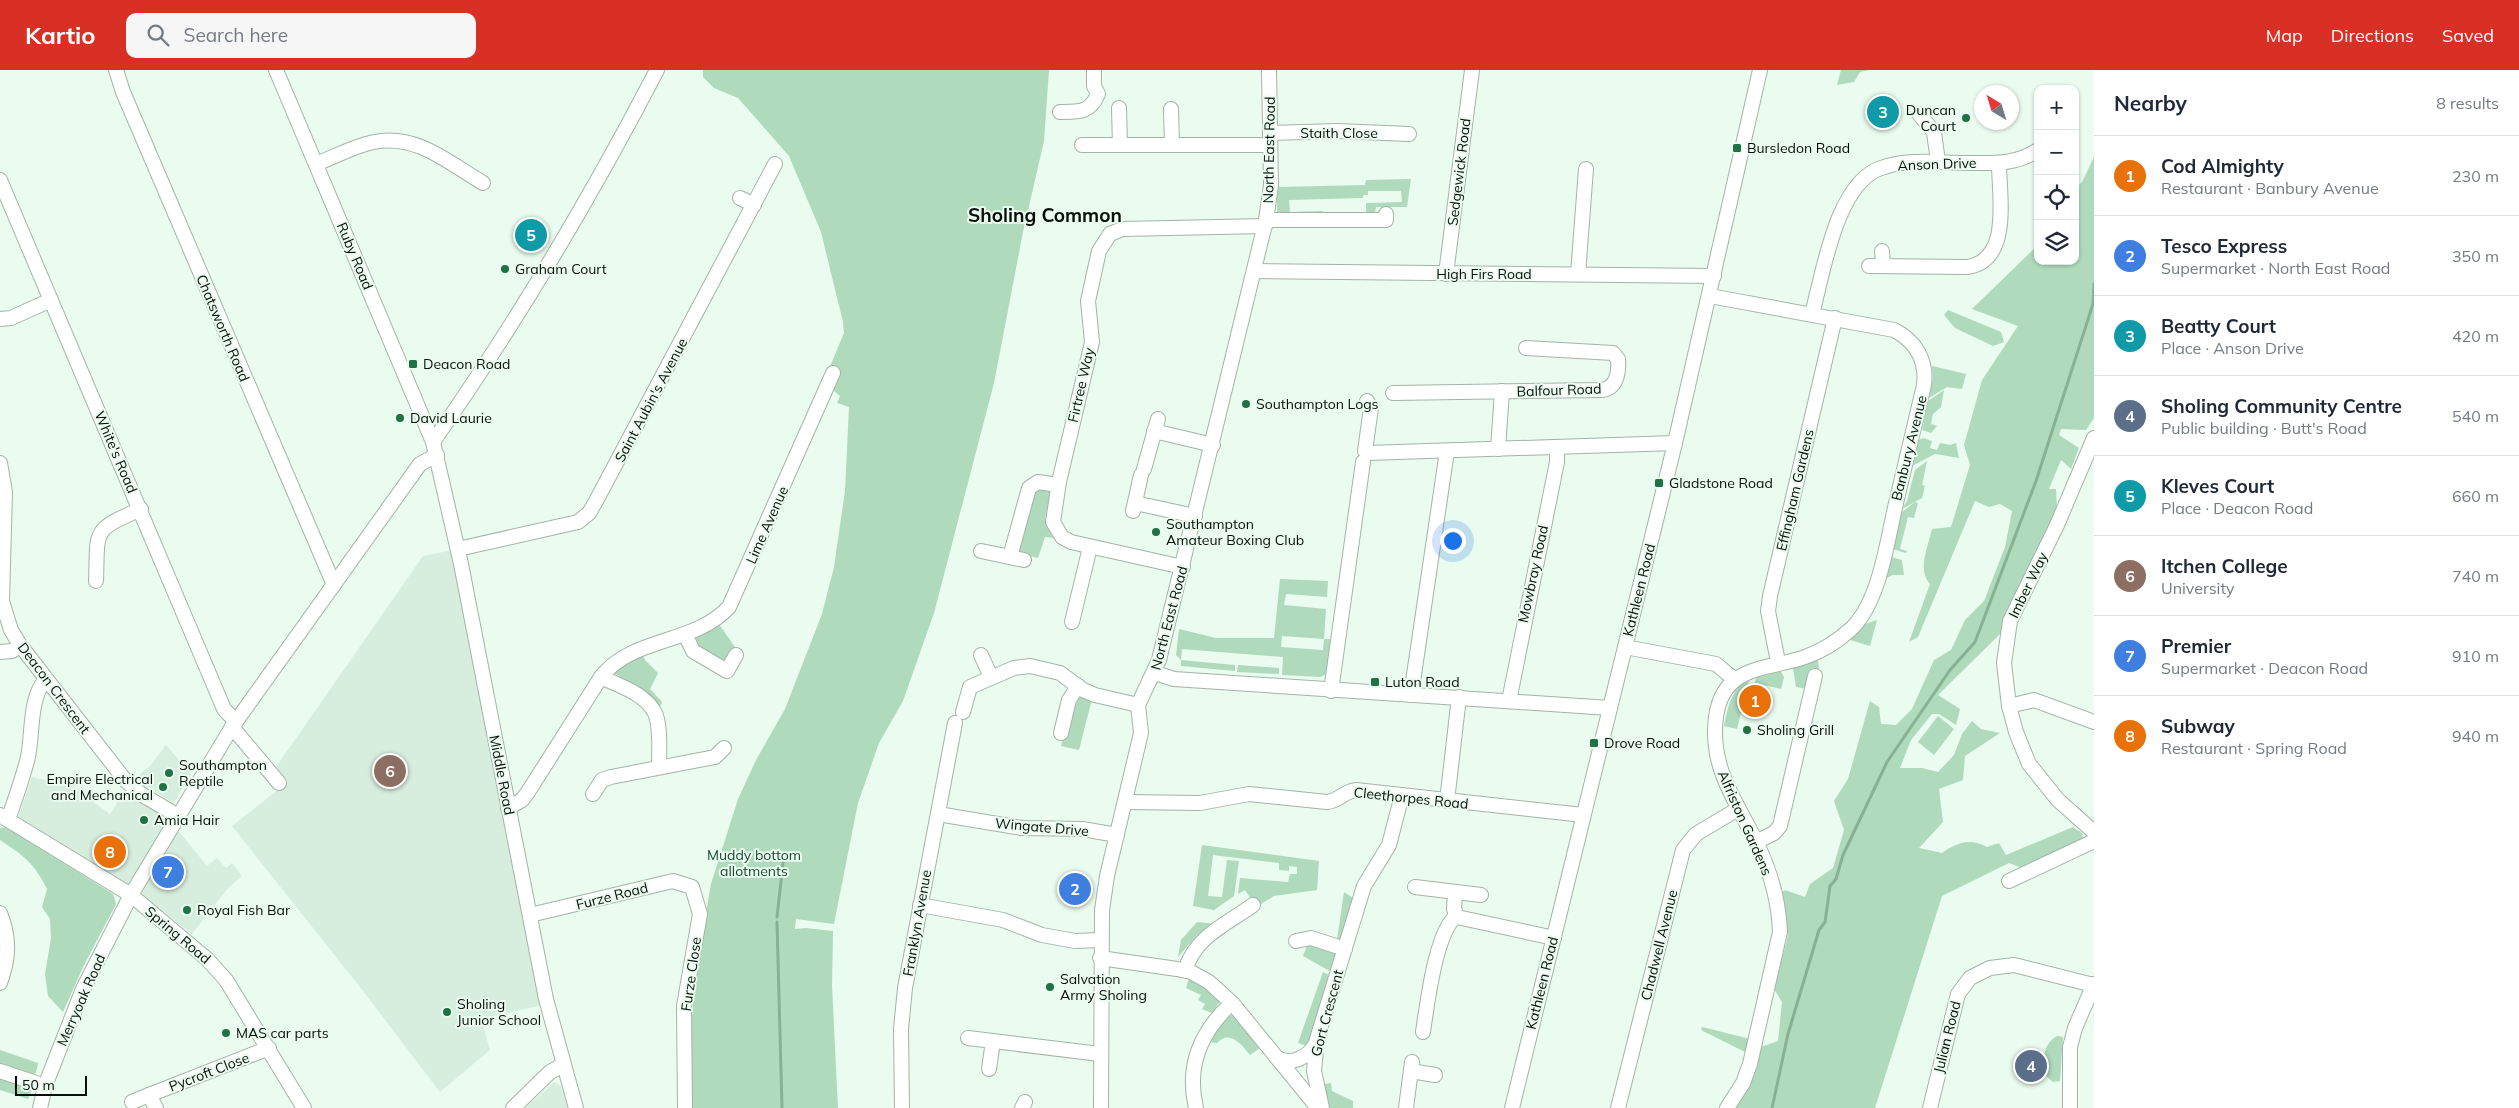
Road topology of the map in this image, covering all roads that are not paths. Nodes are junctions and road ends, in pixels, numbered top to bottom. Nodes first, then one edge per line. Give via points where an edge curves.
1 (116, 70) edge
2 (276, 70) edge
3 (657, 70) edge
4 (1094, 70) edge
5 (1268, 70) edge
6 (1472, 70) edge
7 (1760, 70) edge
8 (1119, 108) dead end
9 (1171, 109) dead end
10 (1060, 112) dead end
11 (1919, 114) dead end
12 (1409, 134) dead end
13 (1270, 139) junction
14 (1082, 145) dead end
15 (1120, 145) junction
16 (1172, 145) junction
17 (2034, 152) edge
18 (1938, 162) junction
19 (1999, 163) junction
20 (316, 164) junction
21 (776, 164) dead end
22 (1586, 169) dead end
23 (0, 180) edge
24 (483, 183) dead end
25 (740, 198) dead end
26 (754, 205) junction
27 (1386, 214) dead end
28 (1266, 223) junction
29 (1882, 251) dead end
30 (1254, 271) junction
31 (1446, 274) junction
32 (1578, 274) junction
33 (1714, 276) junction
34 (1710, 296) junction
35 (51, 300) junction
36 (1812, 314) junction
37 (1835, 318) junction
38 (0, 319) edge
39 (1526, 348) dead end
40 (833, 373) dead end
41 (1502, 391) junction
42 (1393, 393) dead end
43 (1367, 401) dead end
44 (2094, 438) edge
45 (1675, 443) junction
46 (1213, 445) junction
47 (1558, 447) junction
48 (435, 448) junction
49 (1498, 449) junction
50 (1447, 451) junction
51 (1364, 462) dead end
52 (0, 463) edge
53 (1058, 485) junction
54 (141, 509) junction
55 (1195, 516) junction
56 (2, 537) edge
57 (1090, 547) junction
58 (458, 549) junction
59 (981, 551) dead end
60 (1183, 567) junction
61 (96, 581) dead end
62 (334, 585) junction
63 (1072, 622) dead end
64 (685, 634) junction
65 (20, 646) junction
66 (1625, 647) junction
67 (0, 652) edge
68 (736, 655) dead end
69 (981, 655) dead end
70 (1778, 662) junction
71 (1155, 673) junction
72 (1816, 676) dead end
73 (601, 677) junction
74 (991, 677) junction
75 (46, 679) junction
76 (1735, 680) junction
77 (1078, 686) junction
78 (1332, 691) junction
79 (1411, 695) junction
80 (1459, 697) junction
81 (1509, 700) junction
82 (1138, 705) junction
83 (2009, 706) junction
84 (1610, 708) junction
85 (2094, 722) edge
86 (234, 724) junction
87 (1061, 733) dead end
88 (724, 748) dead end
89 (659, 767) junction
90 (279, 783) dead end
91 (593, 794) dead end
92 (1402, 795) junction
93 (1448, 801) junction
94 (1125, 802) junction
95 (508, 808) junction
96 (1738, 809) junction
97 (938, 814) junction
98 (1583, 815) junction
99 (178, 816) junction
100 (4, 817) edge
101 (2094, 832) edge
102 (1117, 836) junction
103 (2094, 841) edge
104 (1756, 842) junction
105 (2009, 881) dead end
106 (692, 887) joint
107 (1415, 887) dead end
108 (1455, 892) junction
109 (131, 895) junction
110 (1481, 895) dead end
111 (920, 905) junction
112 (1253, 905) dead end
113 (0, 913) edge
114 (530, 915) junction
115 (1457, 917) junction
116 (1554, 938) junction
117 (1100, 940) junction
118 (1296, 941) dead end
119 (1345, 948) junction
120 (1100, 958) junction
121 (1185, 970) junction
122 (0, 983) edge
123 (2093, 988) edge
124 (1232, 1003) junction
125 (1423, 1032) dead end
126 (968, 1038) dead end
127 (993, 1041) junction
128 (1316, 1043) junction
129 (269, 1048) junction
130 (1100, 1054) junction
131 (1276, 1057) junction
132 (563, 1065) junction
133 (989, 1069) dead end
134 (0, 1071) edge
135 (1435, 1075) dead end
136 (45, 1086) junction
137 (149, 1095) junction
138 (132, 1102) dead end
139 (40, 1108) edge
140 (156, 1108) edge
141 (304, 1108) edge
142 (513, 1108) edge
143 (576, 1108) edge
144 (685, 1108) edge
145 (902, 1108) edge
146 (1101, 1108) edge
147 (1196, 1108) edge
148 (1318, 1108) edge
149 (1322, 1108) edge
150 (1406, 1108) edge
151 (1512, 1108) edge
152 (1618, 1108) edge
153 (1727, 1108) edge
154 (1930, 1108) edge
155 (2070, 1108) edge

1 - 62 street, Chatsworth Road
2 - 20 street, Ruby Road
3 - 48 street via 574,223
4 - 10 street via 1094,86 1098,94 1091,108
5 - 13 street, North East Road
6 - 31 street, Sedgewick Road
7 - 33 street, Kathleen Road
8 - 15 street
9 - 16 street
11 - 18 street via 1934,132
12 - 13 street, Staith Close via 1337,131
13 - 16 street, Staith Close
13 - 28 street, North East Road via 1271,193
14 - 15 street, Staith Close
15 - 16 street, Staith Close
17 - 19 street, Anson Drive via 2018,160
18 - 19 street, Anson Drive
18 - 36 street, Anson Drive via 1884,167 1867,175 1856,186 1846,200 1833,237
19 - 29 street via 1999,235 1989,257 1967,266 1876,266
20 - 24 street via 374,142 402,141 427,149
20 - 48 street, Ruby Road
21 - 26 street, Saint Aubin's Avenue
22 - 32 street
23 - 35 street, White's Road
25 - 26 street
26 - 58 street, Saint Aubin's Avenue via 589,513 578,522
27 - 28 street via 1386,220
28 - 30 street, North East Road
28 - 53 street, Firtree Way via 1127,229 1106,238 1099,251 1089,296 1092,342
30 - 31 street, High Firs Road
30 - 46 street, North East Road
31 - 32 street, High Firs Road
32 - 33 street, High Firs Road
33 - 34 street, Kathleen Road
34 - 36 street, Banbury Avenue
34 - 45 street, Kathleen Road
35 - 38 street via 11,318
35 - 54 street, White's Road
36 - 37 street, Banbury Avenue
37 - 70 street, Effingham Gardens via 1768,604
37 - 70 street, Banbury Avenue via 1889,328 1906,336 1923,361 1924,385 1878,576 1866,610 1836,641 1807,656
39 - 41 street, Balfour Road via 1613,352 1618,359 1616,381 1606,389
40 - 64 street, Lime Avenue via 830,397 734,599 713,621
41 - 42 street, Balfour Road
41 - 49 street, Balfour Road
43 - 50 street via 1371,408 1367,453
44 - 83 street, Imber Way via 2057,525 2010,621 2004,664
45 - 47 street
45 - 66 street, Kathleen Road
46 - 55 street, North East Road
46 - 55 street via 1156,425 1134,508
47 - 49 street
47 - 81 street, Mowbray Road
48 - 58 street, Middle Road
48 - 62 street via 420,464
49 - 50 street
50 - 79 street
51 - 78 street
52 - 56 street, Deacon Crescent via 5,492
53 - 57 street, Firtree Way via 1052,513 1054,526 1066,540
53 - 59 street via 1038,482 1029,488 1017,558
54 - 61 street via 112,521 102,529 97,541
54 - 86 street, White's Road via 224,709
55 - 60 street, North East Road
56 - 65 street, Deacon Crescent via 2,601
57 - 60 street, Firtree Way
57 - 63 street
58 - 95 street, Middle Road
60 - 71 street, North East Road
62 - 86 street
64 - 68 street via 692,651 727,671
64 - 73 street, Lime Avenue via 630,652 614,662
65 - 67 street
65 - 75 street, Deacon Crescent
66 - 76 street via 1716,664
66 - 84 street, Kathleen Road
69 - 74 street
70 - 76 street, Banbury Avenue
71 - 78 street via 1171,679
71 - 82 street, North East Road
72 - 104 street via 1780,826
73 - 89 street via 637,694 655,713
73 - 95 street, Lime Avenue via 528,792
74 - 77 street, Franklyn Avenue via 1030,666 1060,673
74 - 97 street, Franklyn Avenue via 970,687 959,718 958,741
75 - 99 street, Deacon Crescent via 133,788
75 - 100 street via 36,697 28,756
76 - 96 street, Alfriston Gardens via 1722,698 1716,721 1721,773
77 - 82 street, Franklyn Avenue via 1095,695
77 - 87 street via 1069,700
78 - 79 street
79 - 80 street
80 - 81 street
80 - 93 street
81 - 84 street
82 - 94 street via 1141,734
83 - 85 street via 2034,700
83 - 101 street, Imber Way via 2029,764 2058,800
84 - 98 street, Kathleen Road
86 - 90 street, White's Road
86 - 99 street
88 - 89 street via 715,757
89 - 91 street via 602,780
92 - 93 street, Cleethorpes Road
92 - 94 street, Cleethorpes Road via 1356,790 1336,801 1327,802 1249,794 1200,803
92 - 119 street, Gort Crescent via 1389,845 1367,880
93 - 98 street, Cleethorpes Road
94 - 102 street
95 - 114 street, Middle Road
96 - 104 street, Alfriston Gardens
96 - 152 street, Chadwell Avenue via 1696,834 1683,850
97 - 102 street, Wingate Drive via 1019,827 1073,829
97 - 111 street, Franklyn Avenue
98 - 116 street, Kathleen Road
99 - 109 street
100 - 109 street, Spring Road
102 - 117 street via 1104,893
103 - 105 street
104 - 153 street, Alfriston Gardens via 1773,887 1780,932 1750,1064
106 - 114 street, Furze Road via 673,881
106 - 144 street, Furze Close via 700,914 684,1006
107 - 108 street
108 - 110 street
108 - 115 street
109 - 129 street, Spring Road via 218,970
109 - 136 street, Merryoak Road via 83,988
111 - 117 street via 1003,920 1042,935 1075,941
111 - 145 street, Franklyn Avenue via 902,1014
112 - 121 street via 1198,944
113 - 122 street via 8,940 8,959
114 - 132 street, Middle Road
115 - 116 street
115 - 125 street via 1447,929 1432,978
116 - 151 street, Kathleen Road
117 - 120 street
118 - 119 street via 1311,938
119 - 128 street, Gort Crescent
120 - 121 street
120 - 130 street
121 - 124 street via 1209,982
123 - 154 street, Julian Road via 2014,965 1990,968 1970,978 1958,994
123 - 155 street via 2070,1046
124 - 131 street
124 - 147 street via 1212,1024 1197,1049 1192,1078
126 - 127 street
127 - 130 street
127 - 133 street
128 - 131 street via 1312,1052 1301,1059 1286,1061
128 - 149 street, Gort Crescent via 1314,1078
129 - 137 street, Pycroft Close
129 - 141 street, Spring Road
130 - 146 street
131 - 148 street
132 - 142 street via 550,1072
132 - 143 street, Middle Road
134 - 136 street
135 - 150 street via 1412,1066
136 - 139 street, Merryoak Road
137 - 138 street, Pycroft Close
137 - 140 street, Pycroft Close

